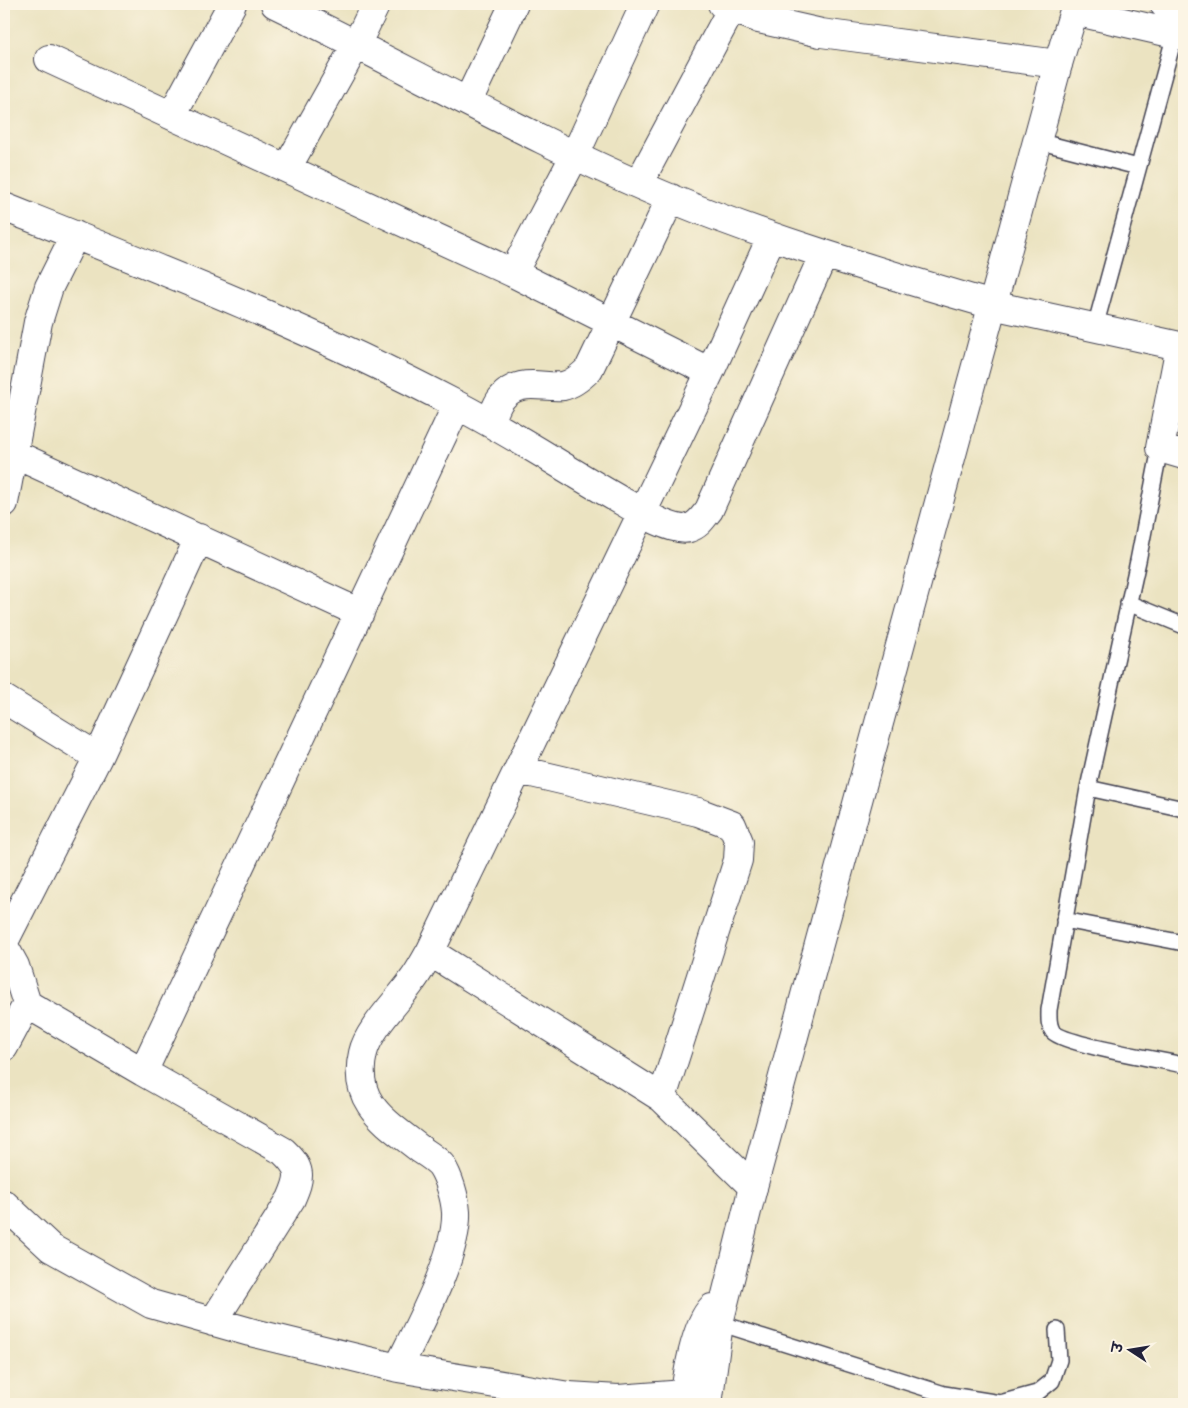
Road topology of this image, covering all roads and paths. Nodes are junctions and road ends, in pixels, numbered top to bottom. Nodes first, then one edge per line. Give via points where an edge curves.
1 (232, 4) edge
2 (275, 4) edge
3 (376, 4) edge
4 (514, 4) edge
5 (645, 4) edge
6 (1164, 4) edge
7 (727, 6) edge
8 (1075, 7) edge
9 (1184, 9) edge
10 (762, 11) edge
11 (1180, 35) edge
12 (356, 44) junction
13 (49, 59) dead end
14 (1058, 64) junction
15 (468, 101) junction
16 (172, 115) junction
17 (1037, 141) junction
18 (574, 155) junction
19 (1138, 167) junction
20 (287, 168) junction
21 (640, 183) junction
22 (671, 198) junction
23 (4, 207) edge
24 (75, 235) junction
25 (771, 238) junction
26 (824, 254) junction
27 (513, 273) junction
28 (992, 305) junction
29 (612, 324) junction
30 (1095, 327) junction
31 (1182, 346) edge
32 (710, 372) junction
33 (457, 405) junction
34 (490, 423) junction
35 (1172, 451) edge
36 (12, 453) junction
37 (4, 503) edge
38 (641, 512) junction
39 (199, 538) junction
40 (1128, 603) junction
41 (360, 613) junction
42 (1184, 626) edge
43 (4, 699) edge
44 (98, 757) junction
45 (520, 770) junction
46 (1088, 788) junction
47 (1184, 809) edge
48 (1064, 920) junction
49 (4, 942) edge
50 (1184, 943) edge
51 (4, 946) edge
52 (430, 952) junction
53 (27, 1004) junction
54 (4, 1047) edge
55 (1184, 1066) edge
56 (143, 1072) junction
57 (662, 1098) junction
58 (753, 1187) junction
59 (4, 1204) edge
60 (722, 1310) junction
61 (213, 1322) junction
62 (1057, 1330) dead end
63 (398, 1368) junction
64 (692, 1401) edge

1 - 16 street
2 - 12 street
3 - 12 street
4 - 15 street
5 - 18 street
6 - 9 street
7 - 10 street
7 - 21 street
8 - 11 street
8 - 14 street
10 - 14 street via 821,33
11 - 19 lane
12 - 15 street
12 - 20 street
13 - 16 street
14 - 17 street
15 - 18 street
16 - 20 street
17 - 19 lane
17 - 28 street
18 - 21 street
18 - 27 street
19 - 30 lane
20 - 27 street
21 - 22 street
22 - 25 street
22 - 29 street
23 - 24 street
24 - 33 street via 331,343
24 - 36 street via 49,287 38,322
25 - 26 street
25 - 32 street
26 - 28 street
26 - 38 street via 709,510 699,523 687,529 676,528
27 - 29 street
28 - 30 street
28 - 58 street
29 - 32 street
29 - 34 street via 589,369 578,379 564,386 528,384 514,388 501,399
30 - 31 street
31 - 35 street
32 - 38 street
33 - 34 street
33 - 41 street
34 - 38 street
35 - 40 lane
36 - 37 street
36 - 39 street
38 - 45 street
39 - 41 street
39 - 44 street
40 - 42 lane
40 - 46 lane
41 - 56 street
43 - 44 street
44 - 49 street
45 - 52 street
45 - 57 street via 698,812 732,825 736,833 738,860
46 - 47 lane
46 - 48 lane
48 - 50 lane
48 - 55 lane via 1049,1010 1049,1025 1054,1033 1078,1042
51 - 53 street via 15,966
52 - 57 street
52 - 63 street via 414,980 372,1035 363,1051 360,1072 365,1099 379,1116 440,1164 456,1212 454,1235 430,1302
53 - 54 street
53 - 56 street
56 - 61 street via 283,1150 294,1161 299,1173 291,1199
57 - 58 street
58 - 60 street
59 - 61 street via 51,1248 151,1304
60 - 62 lane via 944,1394 1000,1403 1037,1393 1052,1381 1059,1360
60 - 64 street via 710,1310 703,1321
61 - 63 street
63 - 64 street via 569,1396

